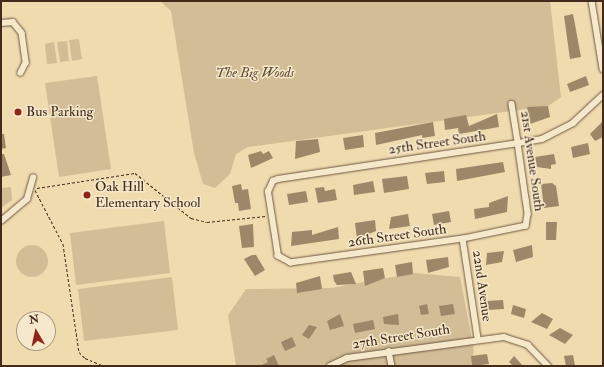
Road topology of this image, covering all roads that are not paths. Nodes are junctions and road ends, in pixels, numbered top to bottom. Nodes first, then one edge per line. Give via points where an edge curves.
1 (592, 1) edge
2 (1, 23) edge
3 (603, 69) edge
4 (21, 73) dead end
5 (603, 95) edge
6 (512, 104) dead end
7 (518, 143) junction
8 (33, 178) dead end
9 (1, 221) edge
10 (507, 231) joint
11 (463, 239) junction
12 (291, 263) joint
13 (478, 338) junction
14 (389, 351) junction
15 (330, 366) edge
16 (392, 366) edge
17 (548, 366) edge

1 - 3 street
2 - 4 street via 13,22 22,33 26,63
5 - 7 street, 25th Street South via 564,129 542,139
6 - 7 street, 21st Avenue South
7 - 10 street, 21st Avenue South via 528,220 526,226
7 - 12 street, 25th Street South via 278,179 270,184 268,192 278,256
8 - 9 street via 27,199
10 - 11 street, 26th Street South
11 - 12 street, 26th Street South
11 - 13 street, 22nd Avenue
13 - 14 street, 27th Street South
13 - 17 street via 504,337 528,345
14 - 15 street, 27th Street South via 347,358
14 - 16 street

